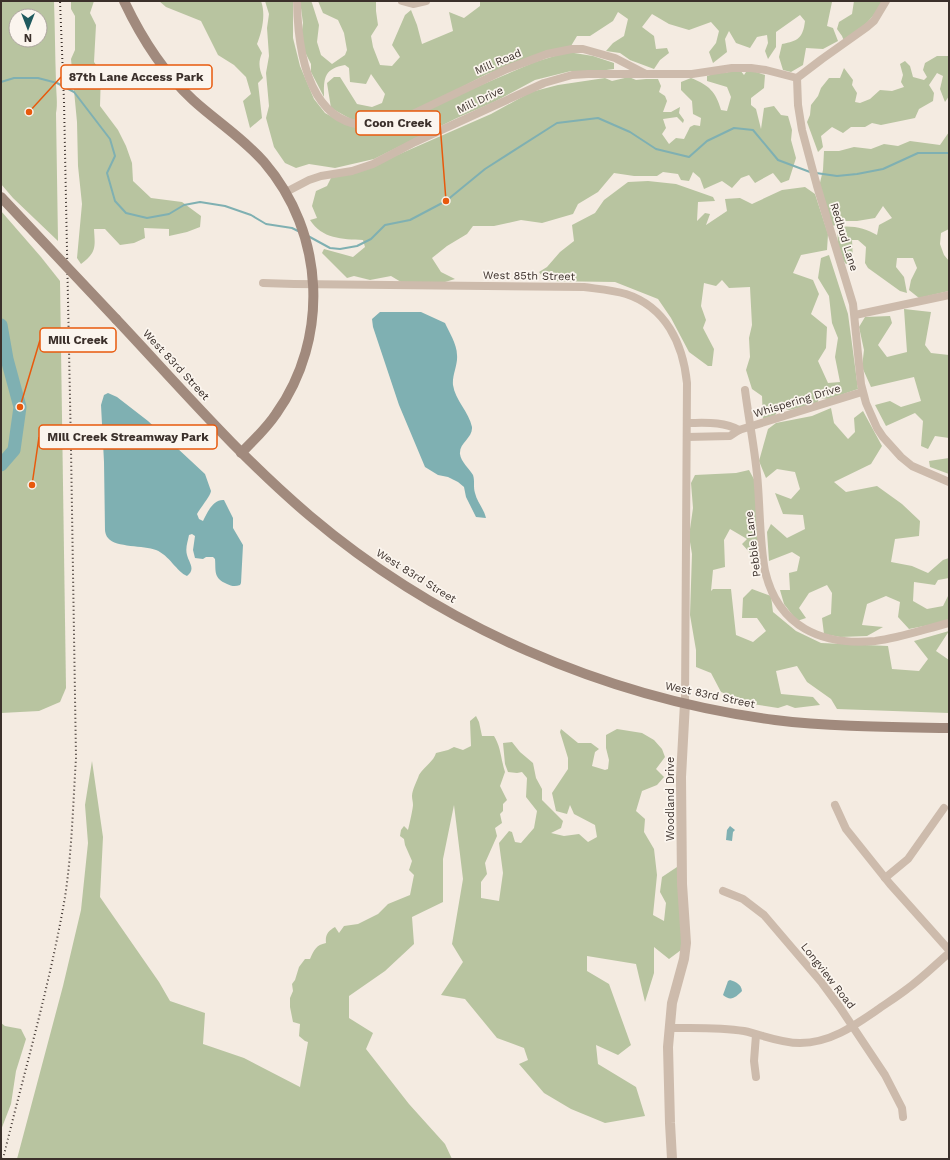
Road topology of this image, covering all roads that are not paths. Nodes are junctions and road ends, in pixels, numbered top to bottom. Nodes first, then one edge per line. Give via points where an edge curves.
1 (124, 1) edge
2 (297, 1) edge
3 (402, 1) edge
4 (426, 1) edge
5 (886, 1) edge
6 (646, 74) junction
7 (797, 78) junction
8 (286, 192) junction
9 (1, 196) edge
10 (263, 283) dead end
11 (314, 285) junction
12 (949, 295) edge
13 (854, 315) junction
14 (745, 390) dead end
15 (862, 392) junction
16 (687, 423) junction
17 (750, 427) junction
18 (739, 430) junction
19 (687, 437) junction
20 (241, 453) junction
21 (949, 482) edge
22 (949, 623) edge
23 (685, 703) junction
24 (949, 728) edge
25 (835, 805) dead end
26 (944, 808) dead end
27 (886, 878) junction
28 (722, 891) dead end
29 (949, 950) edge
30 (949, 953) edge
31 (852, 1026) junction
32 (671, 1028) junction
33 (756, 1035) junction
34 (756, 1077) dead end
35 (903, 1117) dead end
36 (672, 1159) edge

1 - 8 main road via 146,42 173,78 194,100 258,155
2 - 6 street, Mill Road via 301,47 317,96 335,115 357,125 381,125 400,120 506,69 560,51 572,49 593,52 615,58
3 - 4 street via 413,4
5 - 7 street via 868,27
6 - 7 street, Mill Road via 692,74 751,68
6 - 8 street, Mill Drive via 577,74 544,83 373,164 352,171 321,176
7 - 13 street, Redbud Lane via 799,114 813,173 853,304
8 - 11 main road via 304,232
9 - 20 main road, West 83rd Street, bridge
10 - 11 street, West 85th Street
11 - 16 street, West 85th Street via 584,288 608,290 634,297 658,314 669,327 682,352
11 - 20 main road via 310,338 295,380 271,420
12 - 13 street
13 - 15 street, Redbud Lane
14 - 17 street, Pebble Lane
15 - 17 street, Whispering Drive
15 - 21 street, Redbud Lane via 877,428 890,446 912,466
16 - 18 street via 731,425
16 - 19 street, West 85th Street
17 - 18 street, Whispering Drive
17 - 22 street, Pebble Lane via 757,470 765,571 781,608 793,622 824,637 861,642 890,638
18 - 19 street, Whispering Drive via 730,436
19 - 23 street, Woodland Drive
20 - 23 main road, West 83rd Street via 345,544 403,584 450,612 503,639 576,670 647,694
23 - 24 main road, West 83rd Street via 736,714 809,724
23 - 32 street, Woodland Drive via 680,777 686,943 672,1003
25 - 27 street via 846,829
26 - 27 street via 908,859
27 - 29 street
28 - 31 street, Longview Road via 743,899 764,914 822,983
30 - 31 street via 908,989
31 - 33 street via 838,1034 812,1042 800,1043
31 - 35 street, Longview Road via 885,1075 902,1108
32 - 33 street via 720,1029
32 - 36 street, Woodland Drive via 668,1047
33 - 34 street

